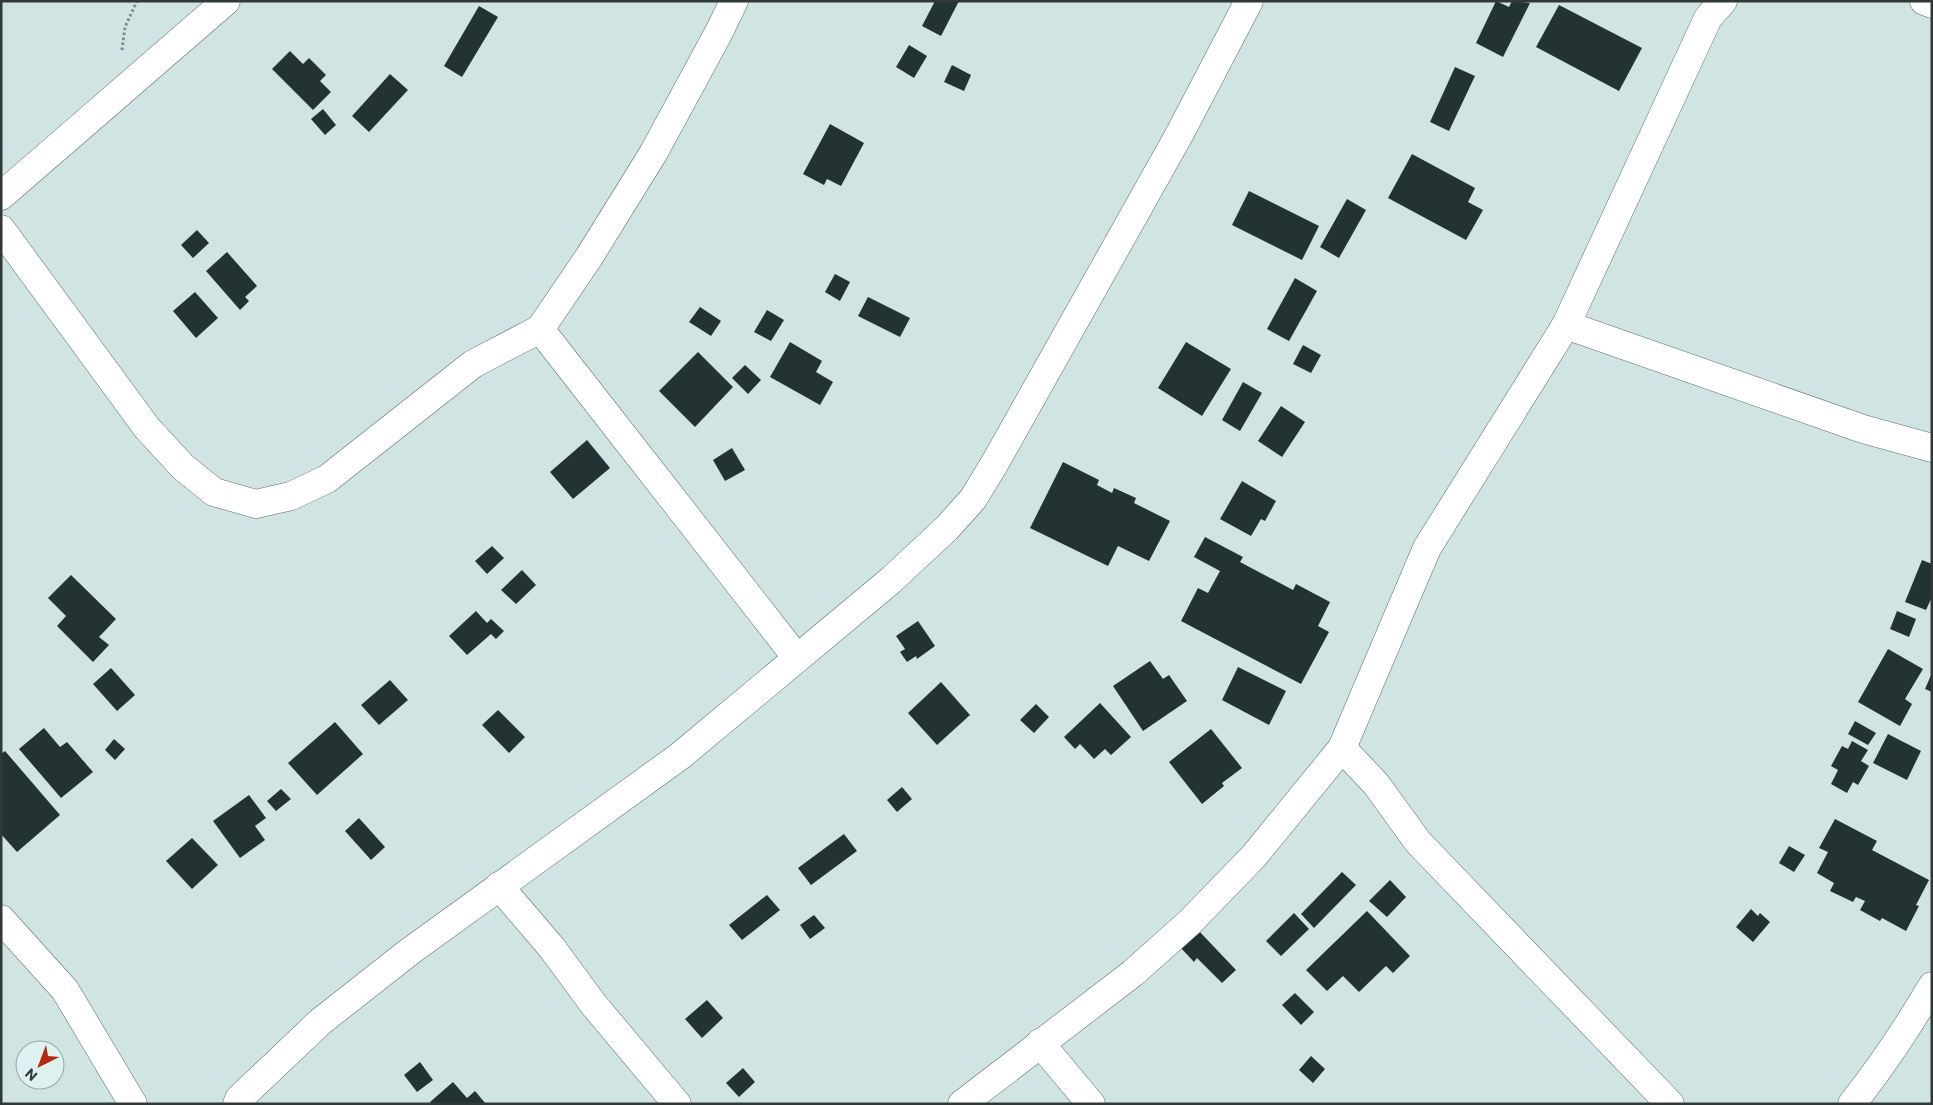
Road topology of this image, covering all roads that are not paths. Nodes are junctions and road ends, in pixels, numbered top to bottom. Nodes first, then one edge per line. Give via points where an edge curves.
1 (226, 1) edge
2 (734, 1) edge
3 (1250, 1) edge
4 (1924, 1) edge
5 (1932, 4) edge
6 (1710, 7) edge
7 (1, 196) edge
8 (1, 229) edge
9 (1566, 324) junction
10 (540, 329) junction
11 (1932, 448) edge
12 (797, 658) junction
13 (1342, 748) junction
14 (499, 886) junction
15 (1, 919) edge
16 (1932, 986) edge
17 (1040, 1043) junction
18 (231, 1102) edge
19 (133, 1104) edge
20 (678, 1104) edge
21 (962, 1104) edge
22 (1091, 1104) edge
23 (1670, 1104) edge
24 (1852, 1104) edge

1 - 7 street
2 - 10 street via 654,152
3 - 12 street via 1180,135 973,498 890,581
4 - 5 street
6 - 9 street
8 - 10 street via 147,428 183,467 214,492 256,504 291,496 327,479 473,364
9 - 11 street via 1863,429
9 - 13 street via 1427,548
10 - 12 street
12 - 14 street via 680,756
13 - 17 street via 1254,856 1190,922 1133,973
13 - 23 street via 1376,784 1418,842
14 - 18 street via 320,1022
14 - 20 street
15 - 19 street via 66,990
16 - 24 street via 1878,1071
17 - 21 street
17 - 22 street

